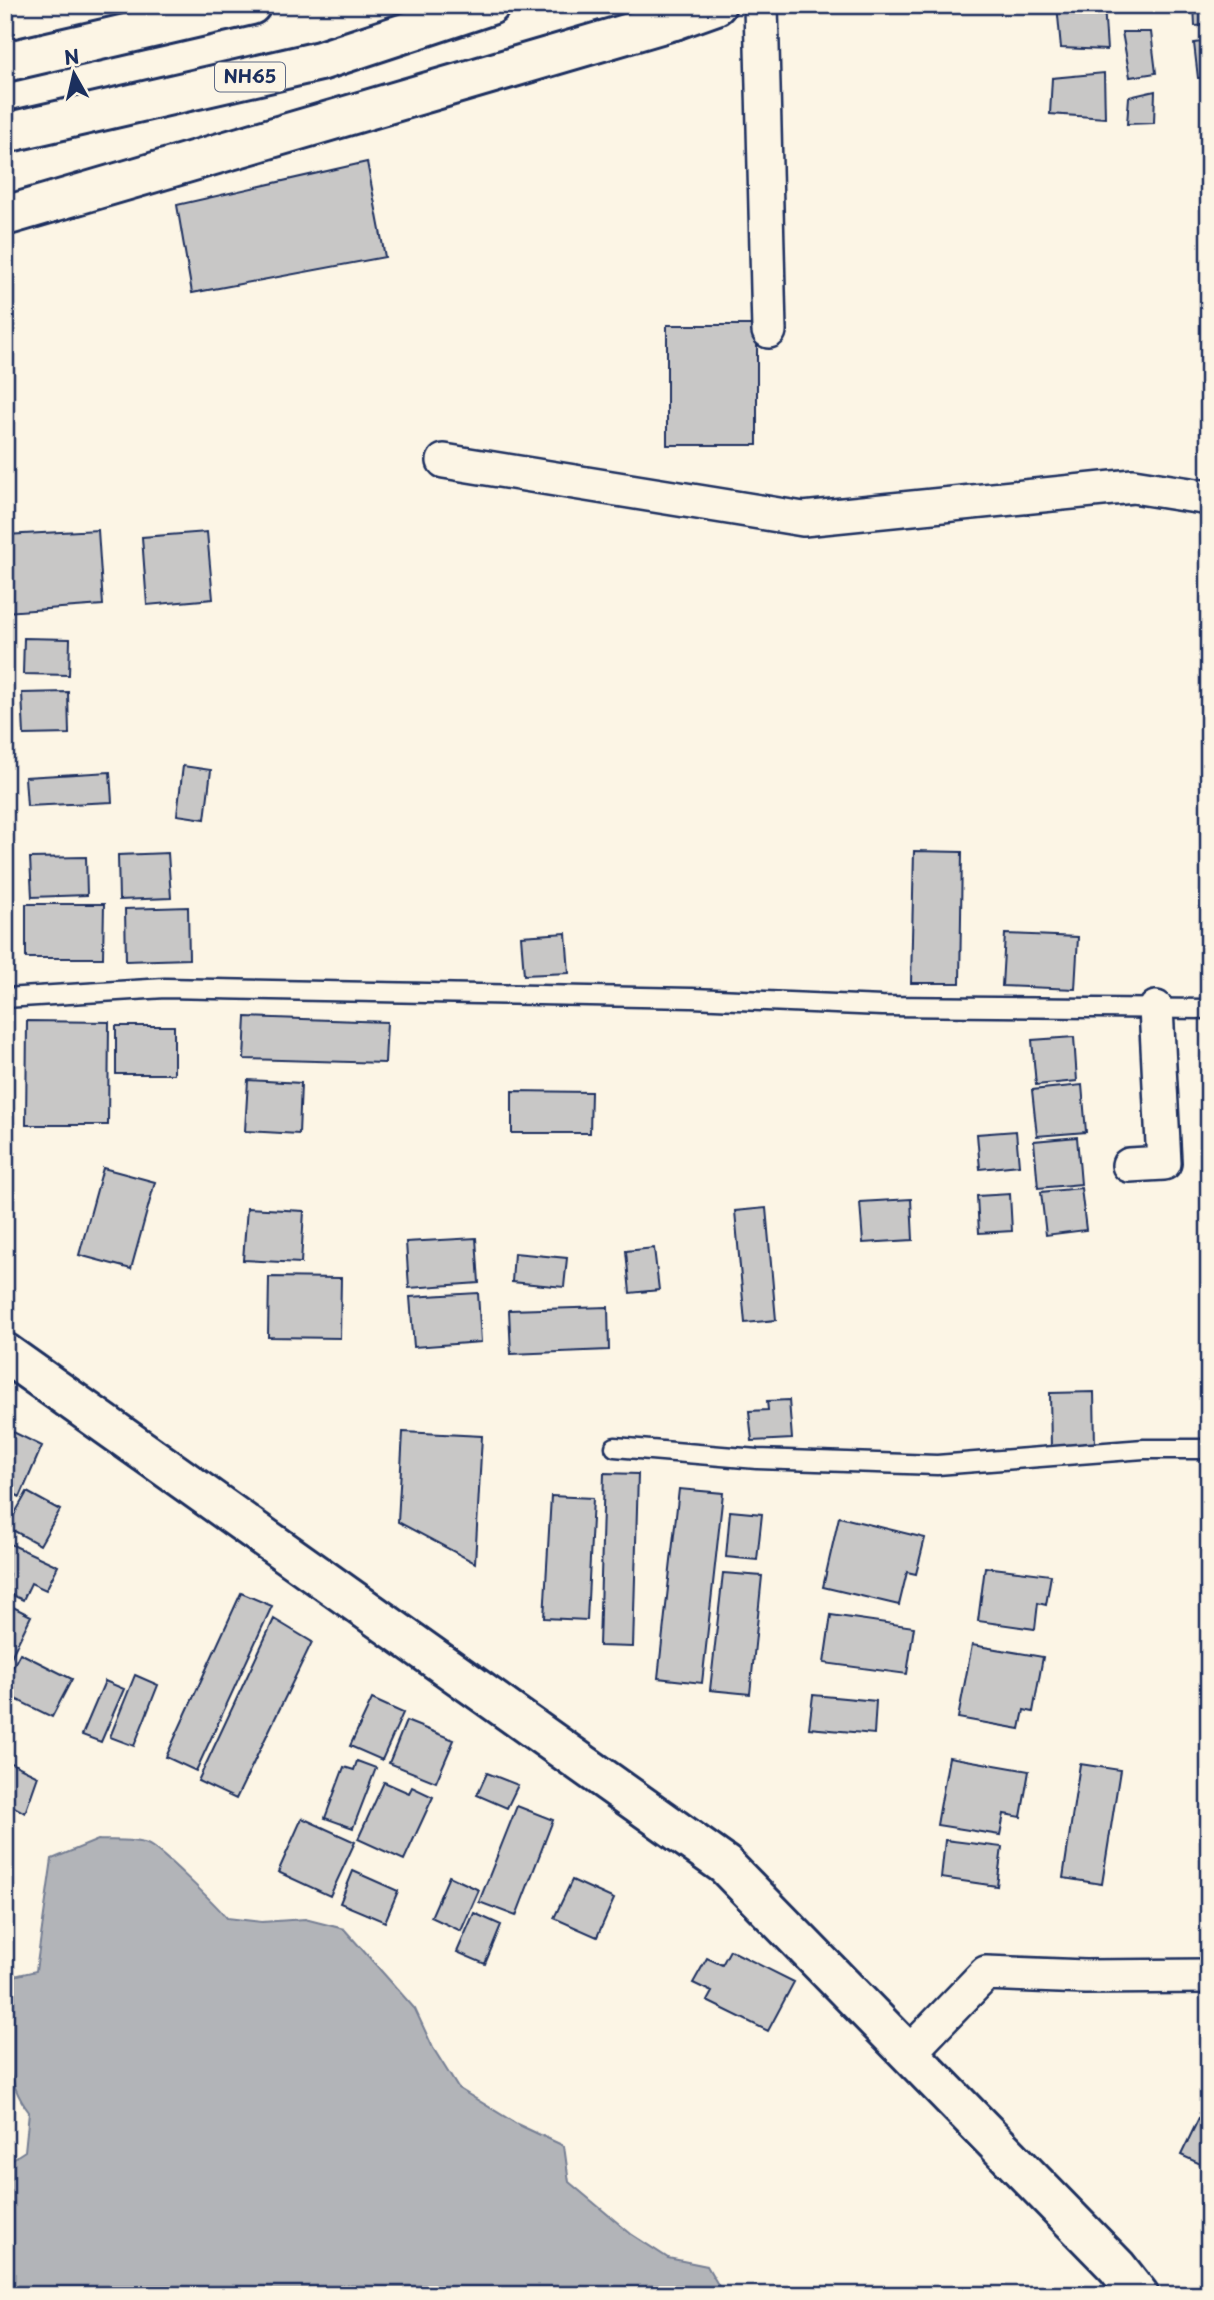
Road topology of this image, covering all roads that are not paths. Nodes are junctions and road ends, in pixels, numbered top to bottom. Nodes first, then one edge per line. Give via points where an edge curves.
1 (250, 5) edge
2 (489, 5) edge
3 (716, 5) edge
4 (761, 5) edge
5 (685, 13) edge
6 (5, 62) edge
7 (5, 133) edge
8 (5, 216) edge
9 (769, 331) dead end
10 (444, 461) dead end
11 (1209, 498) edge
12 (5, 998) edge
13 (1156, 1009) junction
14 (1209, 1009) edge
15 (1129, 1165) dead end
16 (5, 1353) edge
17 (615, 1447) dead end
18 (1209, 1450) edge
19 (1209, 1976) edge
20 (909, 2053) junction
21 (1139, 2295) edge

1 - 6 main road
2 - 7 main road, NH65 via 320,61
3 - 5 main road
4 - 9 street
5 - 8 main road
10 - 11 street via 803,519 1133,486
12 - 13 lane via 165,988
13 - 14 lane
13 - 15 street via 1164,1163
16 - 20 main road via 725,1865
17 - 18 lane via 757,1459 937,1465 1144,1450
19 - 20 street via 1085,1978 986,1973
20 - 21 main road

